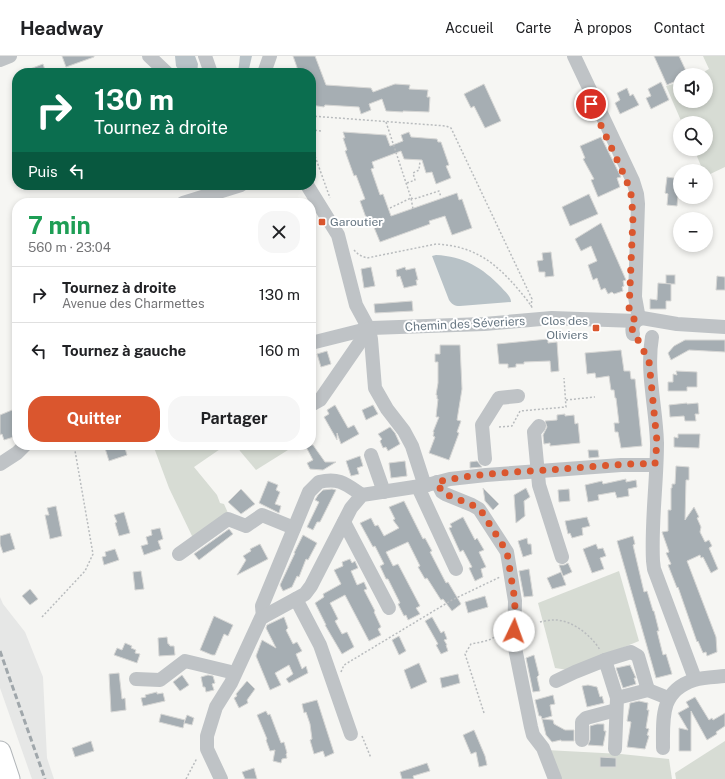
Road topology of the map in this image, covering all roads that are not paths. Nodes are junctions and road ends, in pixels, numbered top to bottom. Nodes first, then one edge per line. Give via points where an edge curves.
1 (10, 56) edge
2 (149, 56) edge
3 (205, 56) edge
4 (270, 56) edge
5 (574, 56) edge
6 (0, 60) edge
7 (162, 68) edge
8 (209, 68) edge
9 (266, 68) edge
10 (225, 190) edge
11 (198, 198) edge
12 (316, 200) edge
13 (725, 327) edge
14 (369, 329) junction
15 (643, 329) junction
16 (316, 342) edge
17 (518, 396) dead end
18 (316, 402) edge
19 (539, 426) dead end
20 (20, 450) edge
21 (371, 455) dead end
22 (485, 459) dead end
23 (0, 464) edge
24 (655, 464) junction
25 (538, 471) junction
26 (427, 485) junction
27 (384, 492) junction
28 (362, 495) junction
29 (344, 522) junction
30 (294, 528) junction
31 (179, 554) dead end
32 (562, 557) dead end
33 (456, 569) dead end
34 (296, 599) junction
35 (389, 608) dead end
36 (263, 617) junction
37 (605, 660) junction
38 (235, 673) junction
39 (725, 676) edge
40 (136, 679) dead end
41 (695, 679) junction
42 (556, 681) dead end
43 (648, 690) junction
44 (668, 698) junction
45 (616, 704) junction
46 (357, 735) road end
47 (582, 740) dead end
48 (663, 748) dead end
49 (615, 749) dead end
50 (0, 752) edge
51 (9, 779) edge
52 (221, 779) edge
53 (555, 779) edge

1 - 6 street
2 - 7 street
3 - 8 street
4 - 9 street
5 - 15 street via 637,194 635,297
10 - 11 street
12 - 14 street via 338,235 356,305
13 - 15 street, Chemin des Séveriers via 677,324
14 - 15 street, Chemin des Séveriers via 552,318 610,321
14 - 16 street, Chemin des Séveriers
14 - 18 street
14 - 26 street via 375,388 404,431
15 - 24 street via 649,361 657,442
17 - 22 street via 499,398 482,425
19 - 25 street via 534,432
20 - 23 street
21 - 27 street
24 - 25 street
24 - 41 street via 652,547 654,569
25 - 26 street via 450,479
25 - 32 street via 539,485
26 - 27 street
26 - 33 street
26 - 53 street via 480,509 507,552 515,601 514,643 531,727 533,735 543,748
27 - 28 street
28 - 29 street
28 - 30 street via 346,483 334,480 319,482 309,492
29 - 34 street via 312,586
29 - 35 street
30 - 31 street via 262,515 246,526 228,519
30 - 36 street via 262,606
34 - 36 street
34 - 46 street via 320,644
36 - 38 street
37 - 42 street
37 - 43 street via 635,653
37 - 45 street
38 - 40 street via 185,661 160,680
38 - 52 street via 216,707 207,736 207,749
39 - 41 street
41 - 44 street via 680,686
43 - 44 street
43 - 45 street
44 - 48 street via 663,718
45 - 47 street via 582,722
45 - 49 street
50 - 51 highway

